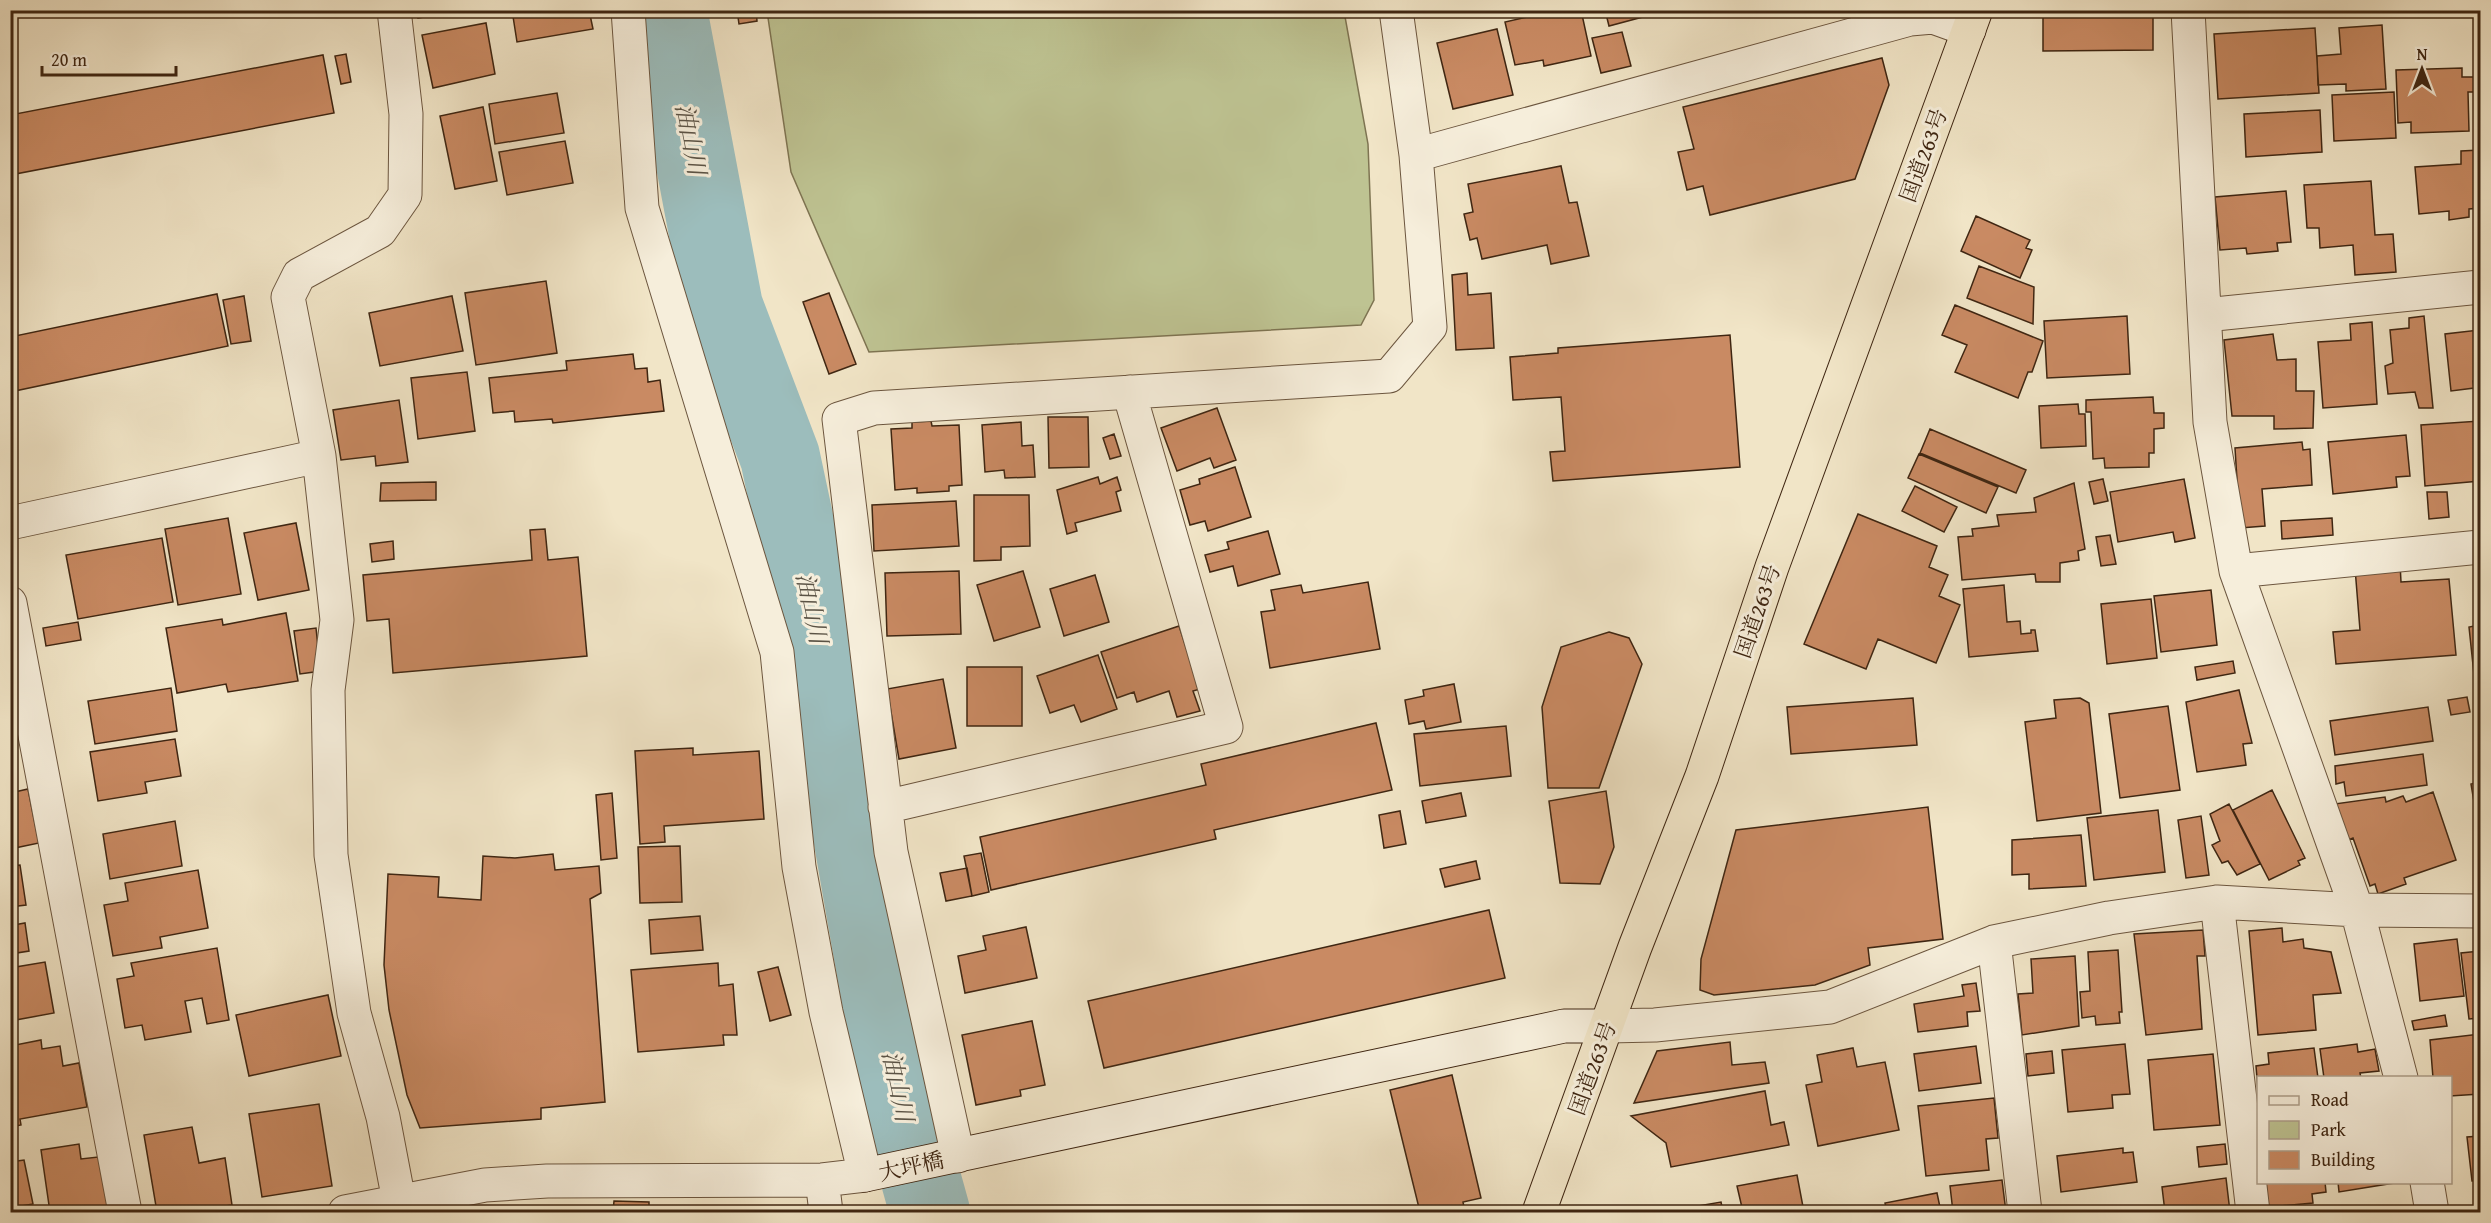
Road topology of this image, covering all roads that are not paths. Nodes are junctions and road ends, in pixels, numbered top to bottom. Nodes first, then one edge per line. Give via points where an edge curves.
1 (394, 10) edge
2 (628, 10) edge
3 (1396, 10) edge
4 (2188, 10) edge
5 (1973, 20) edge
6 (1416, 155) junction
7 (2481, 287) edge
8 (2205, 315) junction
9 (1129, 392) junction
10 (319, 456) junction
11 (10, 523) edge
12 (2481, 547) edge
13 (2236, 571) junction
14 (10, 603) edge
15 (885, 807) junction
16 (2217, 902) junction
17 (2357, 910) junction
18 (2481, 911) edge
19 (1994, 942) junction
20 (1608, 1026) junction
21 (2401, 1076) edge
22 (958, 1156) junction
23 (865, 1175) junction
24 (822, 1180) junction
25 (2427, 1184) edge
26 (486, 1199) edge
27 (399, 1201) junction
28 (125, 1212) edge
29 (345, 1212) edge
30 (826, 1212) edge
31 (1539, 1212) edge
32 (2025, 1212) edge
33 (2253, 1212) edge
34 (2432, 1212) edge

1 - 10 street via 406,114 405,195 380,231 299,275 288,297
2 - 23 street via 642,208 777,652 800,867 826,1012
3 - 6 street
4 - 8 street
5 - 6 street via 1910,19
5 - 20 highway, 国道263号 via 1772,567 1702,776
6 - 9 street via 1430,327 1389,376
7 - 8 street
8 - 13 street via 2210,422
9 - 15 street via 874,408 839,419
9 - 15 street via 1226,727
10 - 11 street
10 - 27 street via 337,620 328,690 331,855 354,1013 383,1117
12 - 13 street
13 - 17 street
14 - 28 street
15 - 22 street via 891,852
16 - 17 street, 大坪橋
16 - 19 street, 大坪橋 via 2109,918
16 - 33 street
17 - 18 street, 大坪橋
17 - 21 street
19 - 20 street, 大坪橋 via 1830,1006 1655,1025
19 - 32 street
20 - 22 street, 大坪橋 via 1564,1026
20 - 31 highway, 国道263号
22 - 23 street, 大坪橋
23 - 24 street, 大坪橋
24 - 26 street, 大坪橋 via 547,1181
24 - 30 street
25 - 34 street
26 - 27 street, 大坪橋
27 - 29 street, 大坪橋

